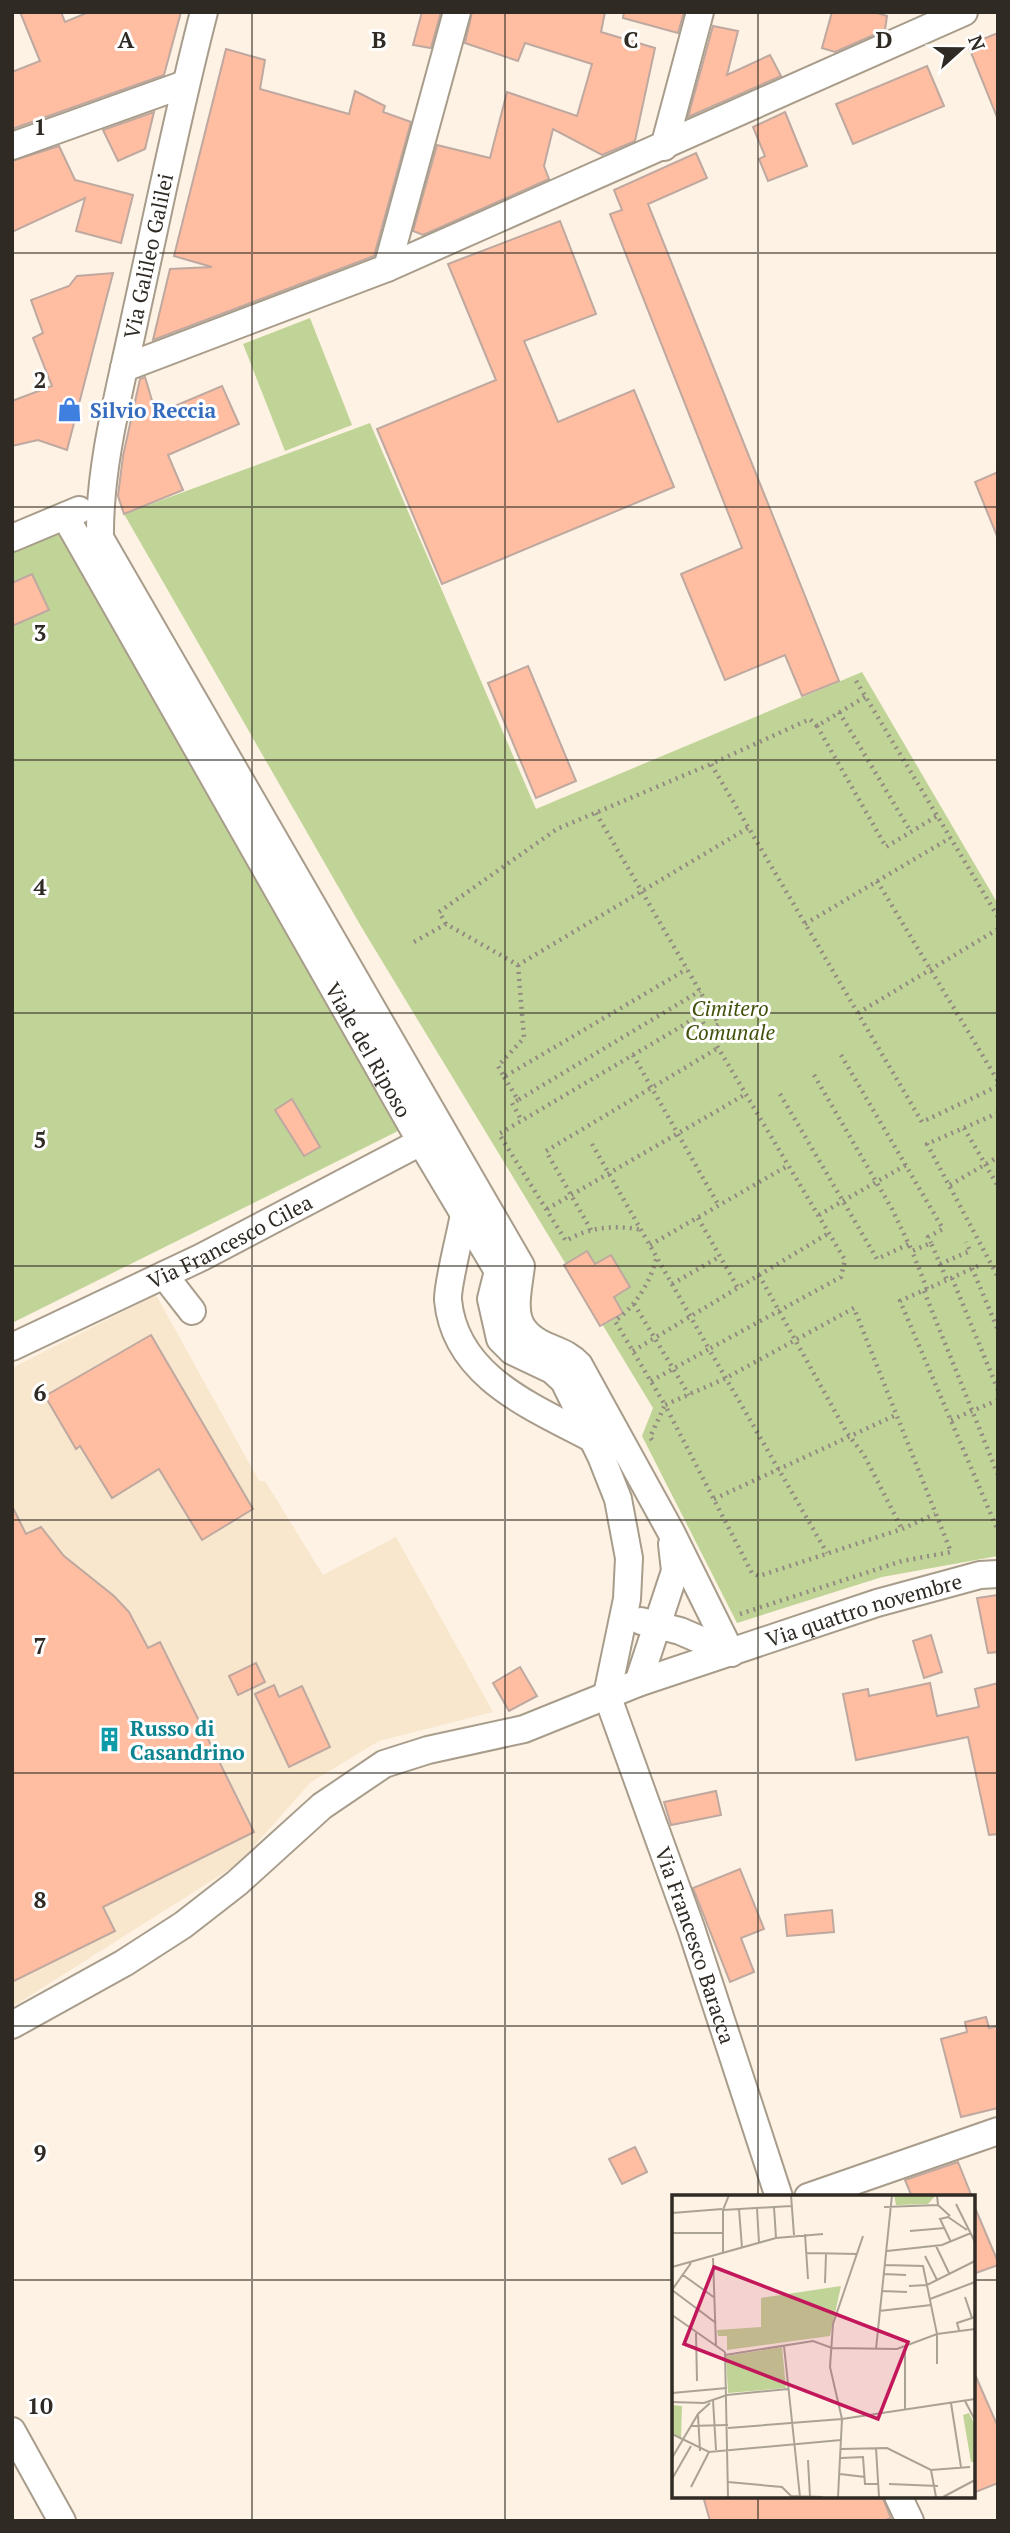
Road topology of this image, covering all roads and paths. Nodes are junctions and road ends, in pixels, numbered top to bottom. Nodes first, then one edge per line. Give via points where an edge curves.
1 (204, 12) edge
2 (457, 12) edge
3 (700, 12) edge
4 (964, 12) edge
5 (185, 84) junction
6 (12, 146) edge
7 (664, 147) junction
8 (387, 268) junction
9 (124, 368) junction
10 (100, 501) junction
11 (65, 516) junction
12 (12, 538) edge
13 (856, 681) dead end
14 (865, 696) junction
15 (839, 712) junction
16 (817, 726) junction
17 (711, 764) junction
18 (596, 813) junction
19 (937, 816) junction
20 (748, 828) junction
21 (911, 832) junction
22 (950, 838) junction
23 (877, 881) junction
24 (641, 891) junction
25 (998, 917) edge
26 (446, 923) junction
27 (805, 924) junction
28 (998, 929) edge
29 (414, 942) dead end
30 (518, 965) junction
31 (687, 969) junction
32 (930, 970) junction
33 (700, 992) junction
34 (858, 1013) junction
35 (708, 1031) junction
36 (718, 1048) junction
37 (633, 1055) junction
38 (841, 1055) dead end
39 (814, 1075) dead end
40 (504, 1077) junction
41 (998, 1083) edge
42 (650, 1088) junction
43 (746, 1094) junction
44 (780, 1094) dead end
45 (518, 1100) junction
46 (998, 1114) edge
47 (522, 1121) junction
48 (964, 1128) junction
49 (677, 1133) junction
50 (432, 1136) junction
51 (592, 1143) dead end
52 (998, 1157) edge
53 (986, 1164) junction
54 (789, 1165) junction
55 (906, 1165) junction
56 (609, 1173) junction
57 (876, 1182) junction
58 (950, 1185) junction
59 (998, 1186) edge
60 (571, 1194) junction
61 (842, 1202) junction
62 (719, 1206) junction
63 (547, 1209) junction
64 (464, 1214) junction
65 (819, 1215) junction
66 (698, 1218) junction
67 (591, 1230) junction
68 (642, 1230) junction
69 (829, 1233) junction
70 (966, 1242) dead end
71 (931, 1243) junction
72 (909, 1244) junction
73 (650, 1245) junction
74 (912, 1251) junction
75 (657, 1256) junction
76 (719, 1256) junction
77 (940, 1264) junction
78 (995, 1265) edge
79 (164, 1275) junction
80 (759, 1275) junction
81 (998, 1278) edge
82 (950, 1279) junction
83 (672, 1284) junction
84 (738, 1288) junction
85 (925, 1290) junction
86 (634, 1303) junction
87 (192, 1311) dead end
88 (780, 1311) junction
89 (690, 1316) junction
90 (998, 1330) edge
91 (654, 1338) junction
92 (796, 1340) junction
93 (12, 1347) edge
94 (709, 1349) junction
95 (633, 1351) junction
96 (673, 1369) junction
97 (726, 1378) junction
98 (652, 1381) junction
99 (998, 1390) edge
100 (689, 1395) junction
101 (998, 1400) edge
102 (666, 1405) junction
103 (972, 1411) junction
104 (896, 1415) junction
105 (951, 1420) junction
106 (851, 1438) junction
107 (593, 1439) junction
108 (656, 1449) dead end
109 (779, 1470) junction
110 (998, 1475) edge
111 (714, 1499) junction
112 (935, 1514) junction
113 (902, 1529) junction
114 (998, 1531) edge
115 (671, 1532) junction
116 (827, 1553) junction
117 (998, 1574) edge
118 (628, 1579) junction
119 (667, 1594) junction
120 (734, 1603) dead end
121 (621, 1623) junction
122 (658, 1625) junction
123 (731, 1653) junction
124 (638, 1683) junction
125 (607, 1695) junction
126 (12, 2025) edge
127 (998, 2131) edge
128 (778, 2195) edge
129 (814, 2195) edge
130 (12, 2431) edge
131 (899, 2498) edge
132 (62, 2521) edge
133 (910, 2521) edge

1 - 5 street, Via Galileo Galilei
2 - 8 street
3 - 7 street
4 - 7 street
5 - 6 street
5 - 9 street, Via Galileo Galilei
7 - 8 street
8 - 9 street
9 - 10 street, Via Galileo Galilei
10 - 11 street
10 - 50 street, Viale del Riposo via 100,538
11 - 12 street
11 - 50 street, Viale del Riposo
13 - 14 path
14 - 15 path
14 - 19 path
15 - 16 path
15 - 21 path
16 - 17 path via 810,719
16 - 21 path via 886,847
17 - 18 path
17 - 20 path
18 - 24 path
18 - 26 path via 557,829 439,912
19 - 21 path
19 - 22 path
20 - 24 path
20 - 27 path
22 - 23 path
22 - 25 path
23 - 27 path
23 - 32 path
24 - 30 path
24 - 31 path
26 - 29 path
26 - 30 path
27 - 34 path
28 - 32 path
30 - 40 path via 524,1038 498,1066
31 - 33 path
31 - 40 path
32 - 34 path
32 - 41 path
33 - 35 path via 719,1024
33 - 45 path
34 - 41 path via 922,1122
35 - 36 path
35 - 37 path via 699,1016
36 - 42 path
36 - 43 path
37 - 42 path
37 - 47 path
38 - 55 path
39 - 57 path
40 - 45 path
42 - 49 path
42 - 60 path via 546,1151
43 - 49 path
43 - 54 path
44 - 61 path
45 - 47 path via 512,1103
46 - 48 path
47 - 63 path via 499,1134
48 - 53 path
48 - 58 path via 927,1144
49 - 56 path
49 - 62 path
50 - 64 street, Viale del Riposo
50 - 79 street, Via Francesco Cilea
50 - 115 street, Viale del Riposo via 521,1266 515,1308 522,1327 535,1341 572,1357 579,1365
51 - 56 path
52 - 53 path
53 - 58 path
53 - 59 path
54 - 62 path
54 - 65 path
55 - 57 path
55 - 71 path via 943,1229 928,1237
56 - 60 path
56 - 68 path
57 - 61 path
57 - 72 path
58 - 78 path via 988,1261
60 - 63 path
60 - 67 path
61 - 65 path
61 - 72 path via 877,1259
62 - 66 path
63 - 67 path via 566,1241
64 - 107 street, Viale del Riposo via 498,1271 491,1299 500,1339 564,1381
64 - 107 street via 447,1298 456,1332 471,1361 501,1388
65 - 69 path
66 - 73 path
66 - 76 path
67 - 68 path
68 - 73 path
69 - 80 path
69 - 88 path via 845,1260 841,1277
70 - 77 path via 970,1251
71 - 74 path
71 - 77 path
72 - 74 path
73 - 75 path
74 - 85 path
75 - 83 path
75 - 86 path
76 - 83 path
76 - 84 path
77 - 82 path
78 - 81 path
79 - 87 street
79 - 93 street, Via Francesco Cilea
80 - 84 path
80 - 88 path
82 - 85 path
82 - 90 path via 975,1267
82 - 99 path
83 - 89 path
84 - 89 path
85 - 103 path
85 - 105 path via 900,1301
86 - 91 path
86 - 95 path via 615,1321
88 - 92 path
88 - 94 path
89 - 91 path
89 - 94 path
91 - 95 path
91 - 96 path
92 - 97 path
92 - 104 path via 854,1308
92 - 106 path
94 - 96 path
94 - 97 path
95 - 98 path
96 - 98 path
96 - 100 path
97 - 100 path
97 - 109 path
98 - 102 path
100 - 102 path
101 - 103 path
102 - 108 path via 650,1437
102 - 111 path
103 - 105 path
103 - 110 path
104 - 106 path
104 - 112 path
105 - 114 path
106 - 109 path
106 - 113 path
107 - 118 street, Viale del Riposo via 618,1499 629,1558
109 - 111 path
109 - 116 path
111 - 116 path via 752,1573 759,1576
112 - 113 path
112 - 120 path via 951,1552 902,1561 740,1615
113 - 116 path
115 - 119 street, Viale del Riposo via 675,1571
115 - 123 street, Viale del Riposo
117 - 123 street, Via quattro novembre via 877,1603
118 - 119 street via 633,1597 642,1605 657,1605
118 - 121 street, Viale del Riposo
119 - 122 street, Viale del Riposo
121 - 122 street via 632,1620
121 - 125 street, Viale del Riposo
122 - 123 street
122 - 124 street, Viale del Riposo
123 - 124 street, Via quattro novembre
124 - 125 street
125 - 126 street via 524,1729 384,1764 322,1807 237,1884 183,1925
125 - 128 street, Via Francesco Baracca via 691,1928
127 - 129 street
130 - 132 street
131 - 133 street

